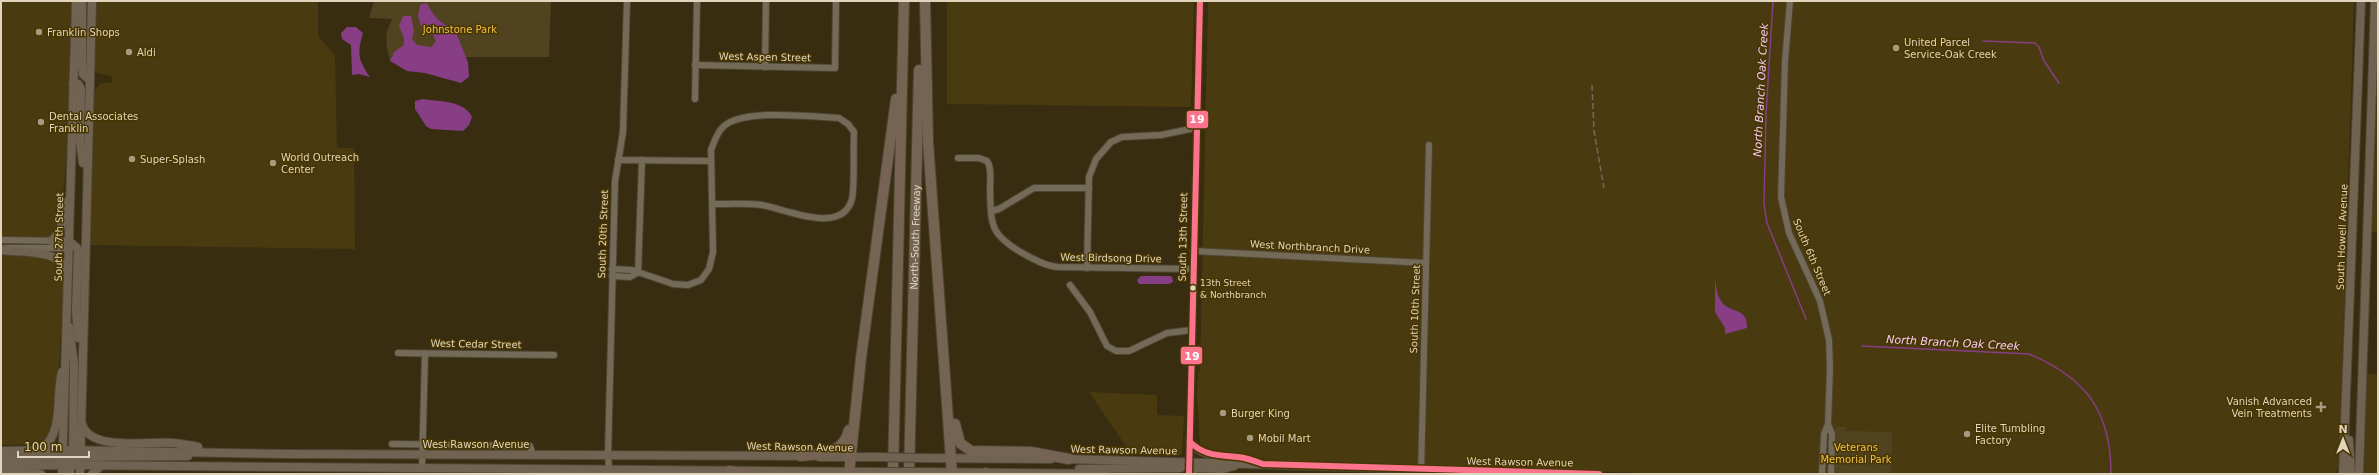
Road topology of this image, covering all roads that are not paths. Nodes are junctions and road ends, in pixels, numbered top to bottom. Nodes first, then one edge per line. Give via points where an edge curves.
1 (76, 1) edge
2 (82, 1) edge
3 (92, 1) edge
4 (627, 1) edge
5 (697, 1) edge
6 (766, 1) edge
7 (836, 1) edge
8 (904, 1) edge
9 (921, 1) edge
10 (925, 1) edge
11 (1200, 1) edge
12 (1790, 1) edge
13 (2361, 1) edge
14 (2375, 1) edge
15 (903, 30) junction
16 (695, 65) junction
17 (765, 67) junction
18 (89, 80) junction
19 (73, 83) junction
20 (695, 99) dead end
21 (1195, 128) junction
22 (1429, 145) dead end
23 (71, 154) junction
24 (958, 158) dead end
25 (618, 160) junction
26 (642, 160) junction
27 (711, 161) junction
28 (86, 171) junction
29 (1089, 188) junction
30 (713, 204) junction
31 (991, 211) junction
32 (1, 240) edge
33 (51, 241) junction
34 (69, 245) junction
35 (81, 248) junction
36 (1, 249) edge
37 (1193, 251) junction
38 (1426, 263) junction
39 (1087, 268) junction
40 (612, 269) junction
41 (1192, 269) junction
42 (68, 273) junction
43 (638, 273) junction
44 (612, 276) junction
45 (1070, 285) dead end
46 (68, 320) junction
47 (1192, 330) junction
48 (398, 354) dead end
49 (425, 354) junction
50 (554, 355) dead end
51 (65, 360) junction
52 (947, 378) junction
53 (856, 401) junction
54 (2346, 405) junction
55 (2345, 422) junction
56 (81, 423) junction
57 (1828, 424) junction
58 (1190, 442) junction
59 (392, 444) dead end
60 (422, 444) junction
61 (41, 450) junction
62 (1, 451) edge
63 (230, 451) junction
64 (286, 454) junction
65 (422, 454) junction
66 (533, 454) junction
67 (608, 455) junction
68 (800, 456) junction
69 (71, 457) junction
70 (850, 457) junction
71 (952, 458) junction
72 (1, 459) edge
73 (1069, 459) junction
74 (1190, 462) junction
75 (1242, 463) junction
76 (1266, 464) junction
77 (103, 465) junction
78 (1, 466) edge
79 (285, 466) junction
80 (422, 467) junction
81 (610, 469) junction
82 (1320, 470) edge
83 (729, 471) junction
84 (1, 472) edge
85 (1421, 472) edge
86 (849, 473) edge
87 (952, 473) edge
88 (41, 474) edge
89 (62, 474) edge
90 (70, 474) edge
91 (80, 474) edge
92 (92, 474) edge
93 (748, 474) edge
94 (893, 474) edge
95 (908, 474) edge
96 (984, 474) edge
97 (1054, 474) edge
98 (1060, 474) edge
99 (1105, 474) edge
100 (1190, 474) edge
101 (1269, 474) edge
102 (1599, 474) edge
103 (1822, 474) edge
104 (1831, 474) edge
105 (2338, 474) edge
106 (2343, 474) edge
107 (2351, 474) edge
108 (2359, 474) edge

1 - 19 main road, South 27th Street
2 - 18 main road via 82,68 83,74
3 - 18 main road, South 27th Street
4 - 25 street, South 20th Street via 623,132
5 - 16 street
6 - 17 street
7 - 17 street, West Aspen Street via 835,68
8 - 15 highway, North-South Freeway
9 - 95 highway, North-South Freeway
10 - 52 highway via 928,142
11 - 21 street, South 13th Street
12 - 57 street, South 6th Street via 1785,61 1781,197 1790,236 1814,286 1826,322 1830,359
13 - 54 main road, South Howell Avenue
14 - 108 main road
15 - 53 highway
15 - 94 highway, North-South Freeway
16 - 17 street, West Aspen Street
16 - 20 street
18 - 28 main road, South 27th Street
19 - 23 main road, South 27th Street
19 - 28 main road via 78,84 81,89 80,141
21 - 29 street via 1161,135 1128,136 1111,142 1096,159 1091,170
21 - 37 street, South 13th Street
22 - 38 street, South 10th Street
23 - 33 main road via 62,224 56,237
23 - 34 main road, South 27th Street
24 - 31 street, West Birdsong Drive via 979,158 989,164
25 - 26 street
25 - 40 street, South 20th Street
26 - 27 street
26 - 43 street
27 - 30 street
27 - 30 street via 714,140 722,127 733,120 750,115 839,118 854,132 852,198 846,210 833,217 819,219 763,205
28 - 35 main road, South 27th Street
29 - 31 street via 1034,188 999,209
29 - 39 street
30 - 43 street via 713,252 709,270 701,280 688,285 673,284
31 - 39 street, West Birdsong Drive via 993,226 998,237 1006,244 1030,258 1051,266
32 - 33 street
33 - 34 street
34 - 35 main road
34 - 36 street
34 - 42 main road, South 27th Street
35 - 56 main road, South 27th Street
36 - 42 main road via 60,260
37 - 38 street, West Northbranch Drive
37 - 41 street, South 13th Street
38 - 85 street, South 10th Street
39 - 41 street, West Birdsong Drive
40 - 43 street via 632,270
40 - 44 street, South 20th Street
41 - 47 street, South 13th Street
42 - 46 main road, South 27th Street
43 - 44 street via 630,276
44 - 67 street, South 20th Street
45 - 47 street via 1090,312 1108,346 1116,351 1129,351 1172,332
46 - 51 main road, South 27th Street
46 - 69 main road via 74,364
47 - 58 street, South 13th Street
48 - 49 street, West Cedar Street
49 - 50 street, West Cedar Street
49 - 60 street
51 - 61 main road via 58,386 55,432 50,442
51 - 69 main road, South 27th Street
52 - 71 highway
52 - 73 highway via 956,434 967,449 977,452 1031,452
53 - 68 highway via 847,438 841,447 824,454
53 - 70 highway
54 - 55 main road, South Howell Avenue
54 - 107 main road
55 - 105 main road
55 - 106 main road, South Howell Avenue
56 - 63 main road via 86,433 104,441 173,443
56 - 69 main road, South 27th Street
57 - 103 street, South 6th Street via 1824,434
57 - 104 street, South 6th Street via 1832,434
58 - 74 street, South 13th Street
58 - 76 main road via 1196,448 1219,457 1243,458
59 - 60 street
60 - 65 street
60 - 66 street via 530,446
61 - 62 main road, West Rawson Avenue
61 - 69 main road, West Rawson Avenue
63 - 64 main road, West Rawson Avenue
63 - 69 main road, West Rawson Avenue
64 - 65 main road, West Rawson Avenue
64 - 79 main road
65 - 66 main road, West Rawson Avenue
65 - 80 street
66 - 67 main road, West Rawson Avenue
67 - 68 main road, West Rawson Avenue
67 - 81 street, South 20th Street
68 - 70 main road, West Rawson Avenue
69 - 72 main road
69 - 77 main road, West Rawson Avenue
69 - 78 main road, West Rawson Avenue
69 - 89 main road, South 27th Street
69 - 90 main road
69 - 91 main road, South 27th Street
70 - 71 main road, West Rawson Avenue, bridge
70 - 86 highway
71 - 73 main road, West Rawson Avenue
71 - 87 highway
73 - 74 main road, West Rawson Avenue
74 - 75 main road, West Rawson Avenue
74 - 97 main road via 1180,468 1094,468
74 - 100 street, South 13th Street
75 - 76 main road, West Rawson Avenue
75 - 100 main road via 1223,469 1196,468
76 - 82 main road, West Rawson Avenue
76 - 101 main road
77 - 79 main road, West Rawson Avenue
77 - 92 main road
79 - 80 main road, West Rawson Avenue
80 - 81 main road, West Rawson Avenue
81 - 83 main road, West Rawson Avenue
82 - 85 main road, West Rawson Avenue
83 - 86 main road, West Rawson Avenue
83 - 93 highway
84 - 88 main road
85 - 102 main road, West Rawson Avenue
86 - 87 main road, West Rawson Avenue, bridge
87 - 96 main road, West Rawson Avenue
96 - 97 main road, West Rawson Avenue
97 - 98 main road, West Rawson Avenue
98 - 99 main road, West Rawson Avenue

